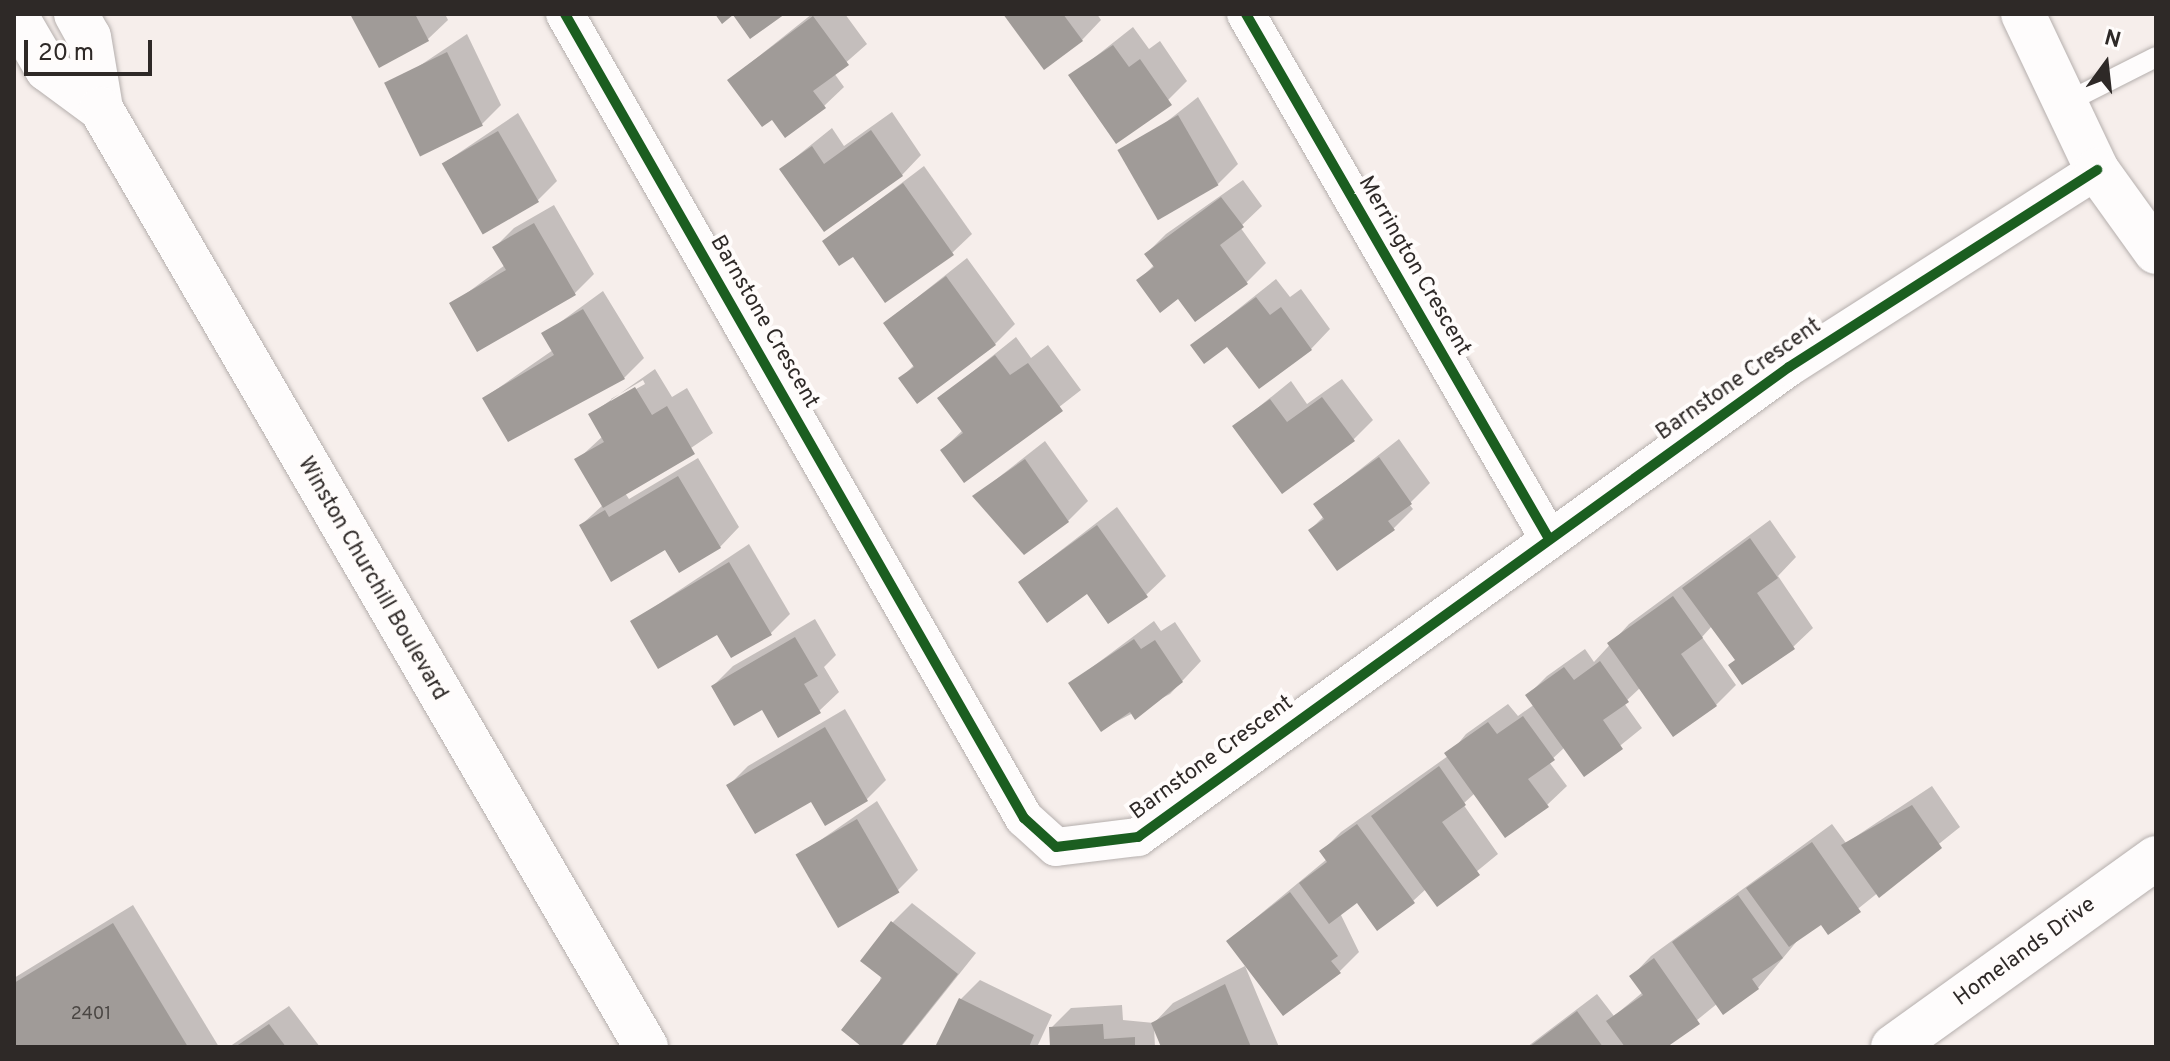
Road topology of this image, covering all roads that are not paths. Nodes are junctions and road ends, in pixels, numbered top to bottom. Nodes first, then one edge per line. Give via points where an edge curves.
1 (15, 14) edge
2 (76, 14) edge
3 (565, 14) edge
4 (1246, 14) edge
5 (2023, 14) edge
6 (2156, 57) edge
7 (2062, 105) junction
8 (101, 109) junction
9 (2097, 170) junction
10 (2156, 252) edge
11 (1548, 537) junction
12 (2156, 858) edge
13 (646, 1047) edge
14 (1893, 1047) edge

1 - 8 main road, Winston Churchill Boulevard via 47,69
2 - 8 main road, Winston Churchill Boulevard via 89,37
3 - 11 street, Barnstone Crescent via 1024,818 1056,847 1138,837
4 - 11 street, Merrington Crescent
5 - 7 main road
6 - 7 lane
7 - 9 main road
8 - 13 main road, Winston Churchill Boulevard
9 - 10 main road
9 - 11 street, Barnstone Crescent via 1789,367
12 - 14 main road, Homelands Drive

